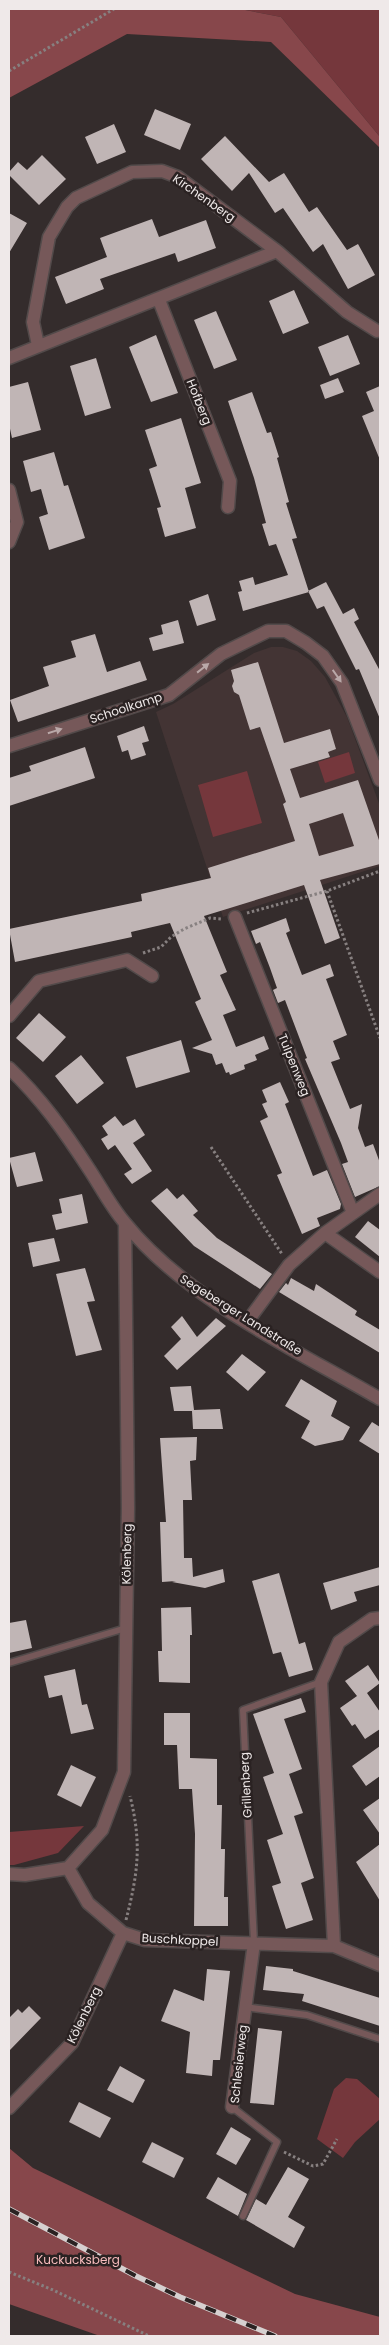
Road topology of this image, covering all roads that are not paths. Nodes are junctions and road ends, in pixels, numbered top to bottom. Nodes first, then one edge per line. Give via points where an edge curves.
1 (277, 251) junction
2 (158, 300) junction
3 (377, 331) dead end
4 (38, 345) junction
5 (9, 358) edge
6 (9, 490) edge
7 (228, 506) dead end
8 (9, 542) edge
9 (9, 746) edge
10 (380, 780) edge
11 (235, 917) road end
12 (152, 976) dead end
13 (9, 1016) edge
14 (9, 1068) edge
15 (380, 1194) edge
16 (353, 1214) junction
17 (124, 1223) junction
18 (324, 1233) junction
19 (380, 1272) edge
20 (247, 1322) junction
21 (380, 1399) edge
22 (380, 1618) edge
23 (126, 1628) junction
24 (9, 1662) edge
25 (321, 1682) junction
26 (68, 1868) junction
27 (9, 1874) edge
28 (123, 1933) junction
29 (254, 1943) junction
30 (334, 1946) junction
31 (380, 1964) edge
32 (245, 2007) junction
33 (380, 2039) edge
34 (232, 2107) joint
35 (9, 2108) edge
36 (243, 2216) dead end

1 - 2 street
1 - 3 street, Kirchenberg via 347,312
1 - 4 street, Kirchenberg via 178,176 162,171 132,172 76,198 57,220 49,237 34,322
2 - 4 street
2 - 7 street, Hofberg via 230,481
4 - 5 street
6 - 8 street via 17,522
9 -> 10 street, Schoolkamp via 169,695 221,654 268,631 286,632 323,656 342,683
11 - 16 street, Tulpenweg
12 - 13 street via 127,960 39,981
14 - 17 street, Segeberger Landstraße via 34,1092 62,1127
15 - 16 street
16 - 18 street
17 - 20 street, Segeberger Landstraße via 180,1278
17 - 23 street, Kölenberg via 128,1498
18 - 19 street
18 - 20 street via 289,1265
20 - 21 street, Segeberger Landstraße
22 - 25 street via 372,1619 339,1642
23 - 24 lane
23 - 26 street, Kölenberg via 124,1772 102,1830
25 - 29 lane, Grillenberg via 243,1710
25 - 30 street
26 - 27 street via 24,1875
26 - 28 street, Buschkoppel via 88,1903
28 - 29 street, Buschkoppel via 145,1940
28 - 35 street, Kölenberg via 72,2043
29 - 30 street, Buschkoppel
29 - 32 street, Schlesierweg
30 - 31 street, Buschkoppel
32 - 33 lane via 307,2015
32 - 34 street, Schlesierweg
34 - 36 lane, Schlesierweg via 277,2142

